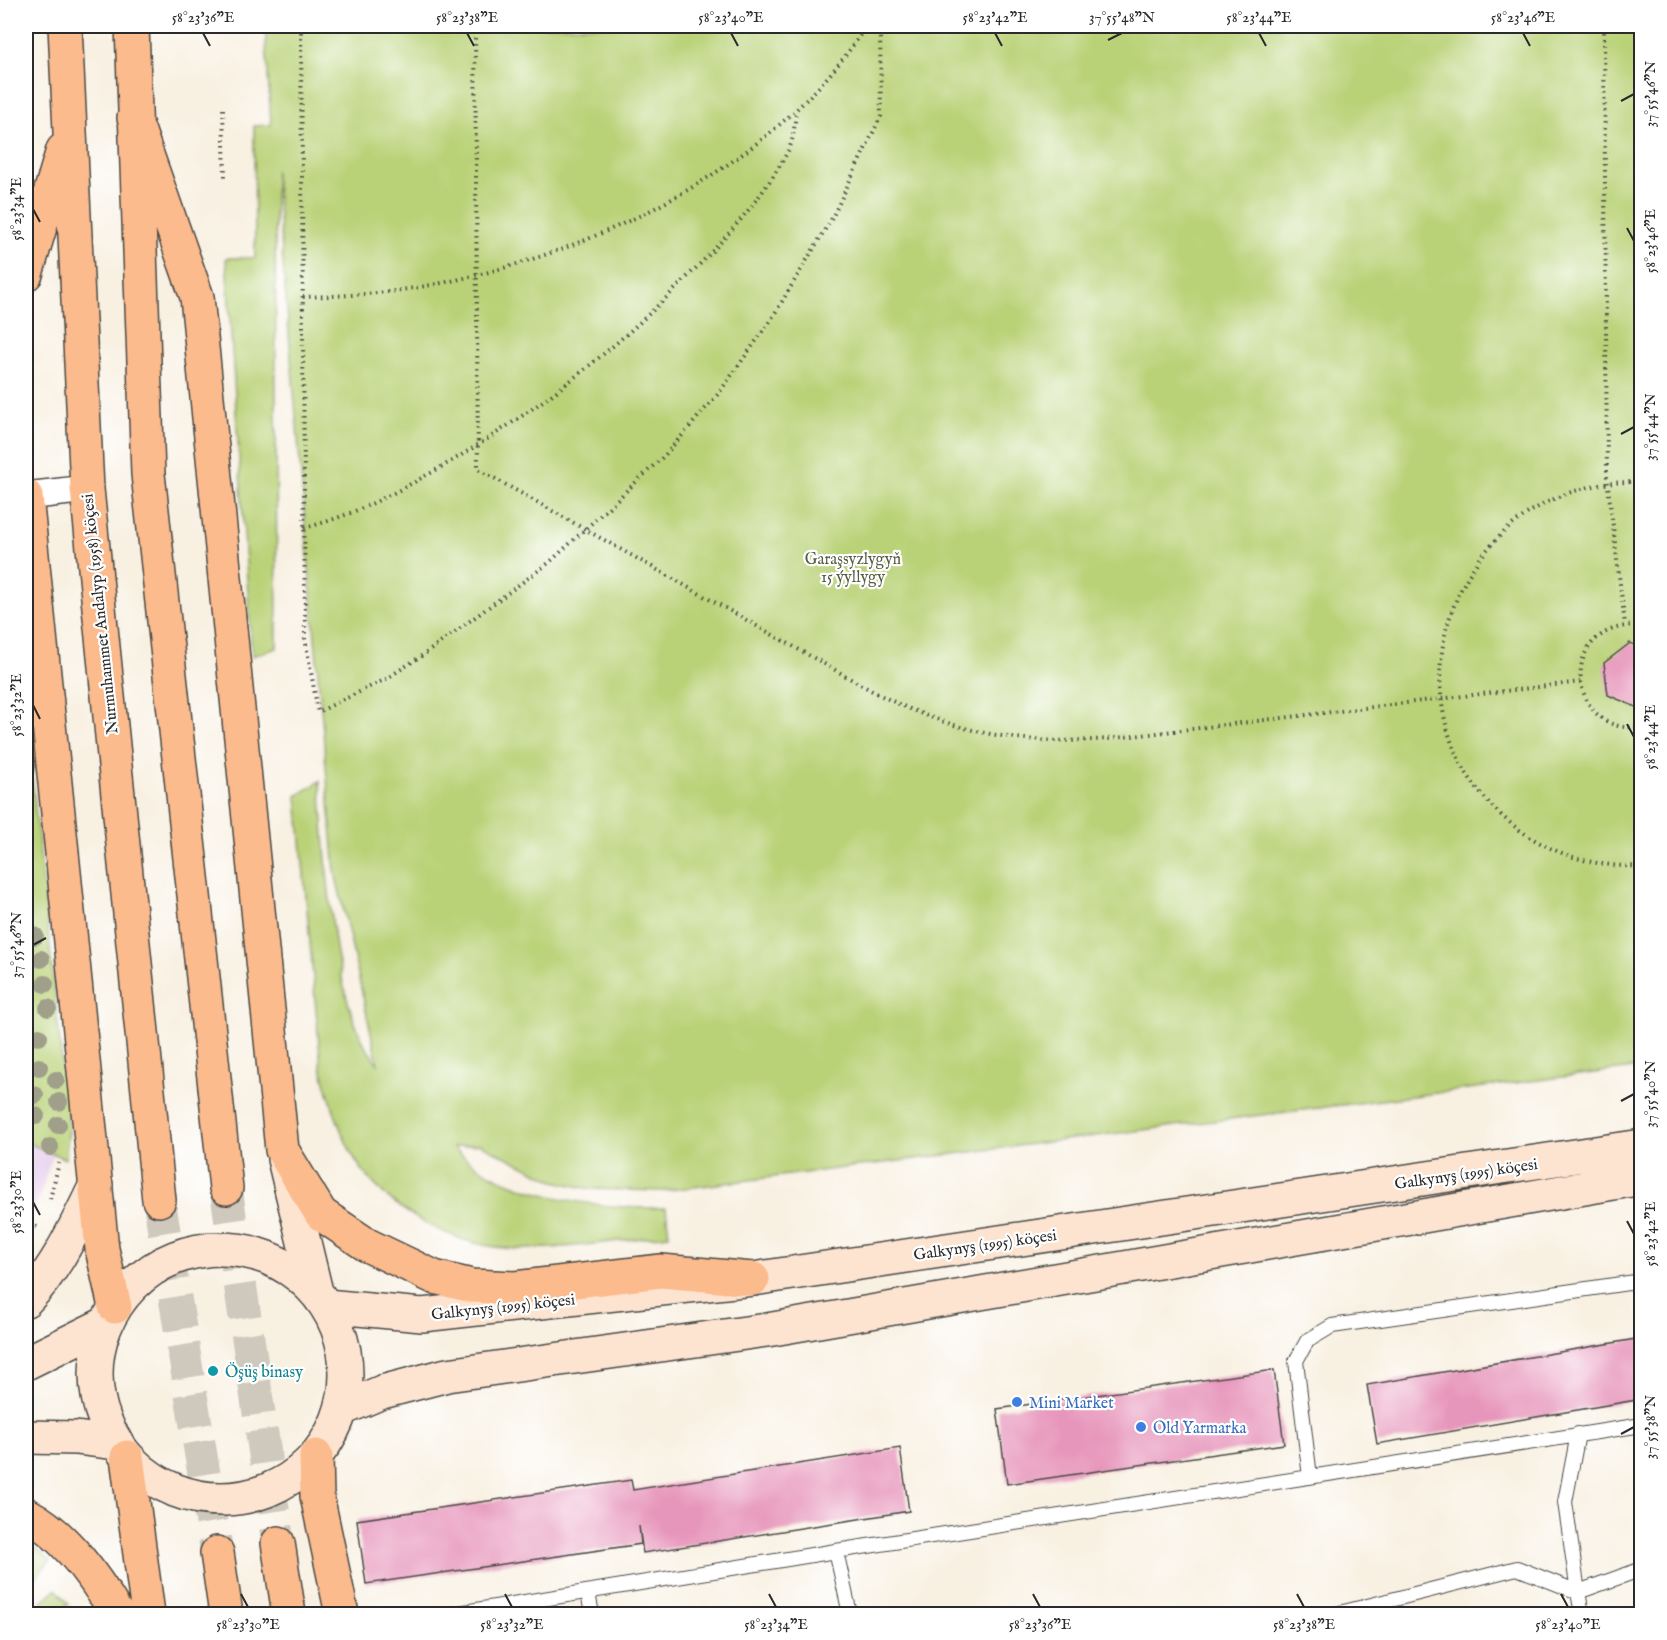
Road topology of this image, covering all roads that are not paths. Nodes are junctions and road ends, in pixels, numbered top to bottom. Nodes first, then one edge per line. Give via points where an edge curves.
1 (65, 26) edge
2 (132, 26) edge
3 (134, 118) junction
4 (71, 125) junction
5 (26, 274) edge
6 (87, 489) junction
7 (26, 496) edge
8 (1641, 1146) edge
9 (282, 1150) junction
10 (1641, 1178) edge
11 (96, 1185) junction
12 (226, 1188) tunnel mouth
13 (159, 1200) tunnel mouth
14 (753, 1279) junction
15 (1641, 1281) edge
16 (321, 1299) junction
17 (26, 1300) edge
18 (111, 1315) junction
19 (26, 1363) edge
20 (342, 1409) junction
21 (1641, 1425) edge
22 (1578, 1434) junction
23 (26, 1437) edge
24 (121, 1450) junction
25 (316, 1456) junction
26 (1310, 1477) junction
27 (26, 1514) edge
28 (278, 1543) tunnel mouth
29 (836, 1551) junction
30 (217, 1553) tunnel mouth
31 (1641, 1569) edge
32 (1578, 1592) junction
33 (588, 1593) junction
34 (117, 1614) edge
35 (148, 1614) edge
36 (226, 1614) edge
37 (289, 1614) edge
38 (342, 1614) edge
39 (452, 1614) edge
40 (592, 1614) edge
41 (850, 1614) edge
42 (1336, 1614) edge
43 (1582, 1614) edge

1 - 4 main road, Nurmuhammet Andalyp (1958) köçesi
2 - 3 main road
3 - 9 main road via 197,297
3 - 12 main road via 148,474
4 - 5 main road
4 - 6 main road, Nurmuhammet Andalyp (1958) köçesi
6 - 7 street
6 - 13 main road, Nurmuhammet Andalyp (1958) köçesi
7 - 11 main road
8 - 14 main road, Galkynyş (1995) köçesi
9 - 14 main road via 321,1214 367,1245 435,1277 472,1286 515,1288 661,1271
9 - 16 main road
10 - 20 main road, Galkynyş (1995) köçesi via 767,1330 447,1375 382,1392
11 - 17 main road via 66,1244
11 - 18 main road
14 - 16 main road, Galkynyş (1995) köçesi via 423,1315
15 - 26 lane via 1332,1326 1307,1341 1296,1361
16 - 18 main road via 289,1268 256,1254 221,1249 185,1254 153,1269 126,1293
16 - 20 main road via 342,1338 346,1391
18 - 19 main road
18 - 24 main road via 97,1357 96,1384 101,1410
20 - 25 main road
21 - 22 lane
22 - 26 lane
22 - 32 lane via 1565,1502
23 - 24 main road via 76,1438
24 - 25 main road via 153,1480 186,1495 221,1500 257,1495 274,1488 304,1469
24 - 35 main road
25 - 38 main road via 317,1496
26 - 29 lane
27 - 34 main road via 80,1561
28 - 37 main road
29 - 33 lane
29 - 41 lane
30 - 36 main road
31 - 32 lane
32 - 42 lane via 1517,1569
32 - 43 lane
33 - 39 lane
33 - 40 lane

